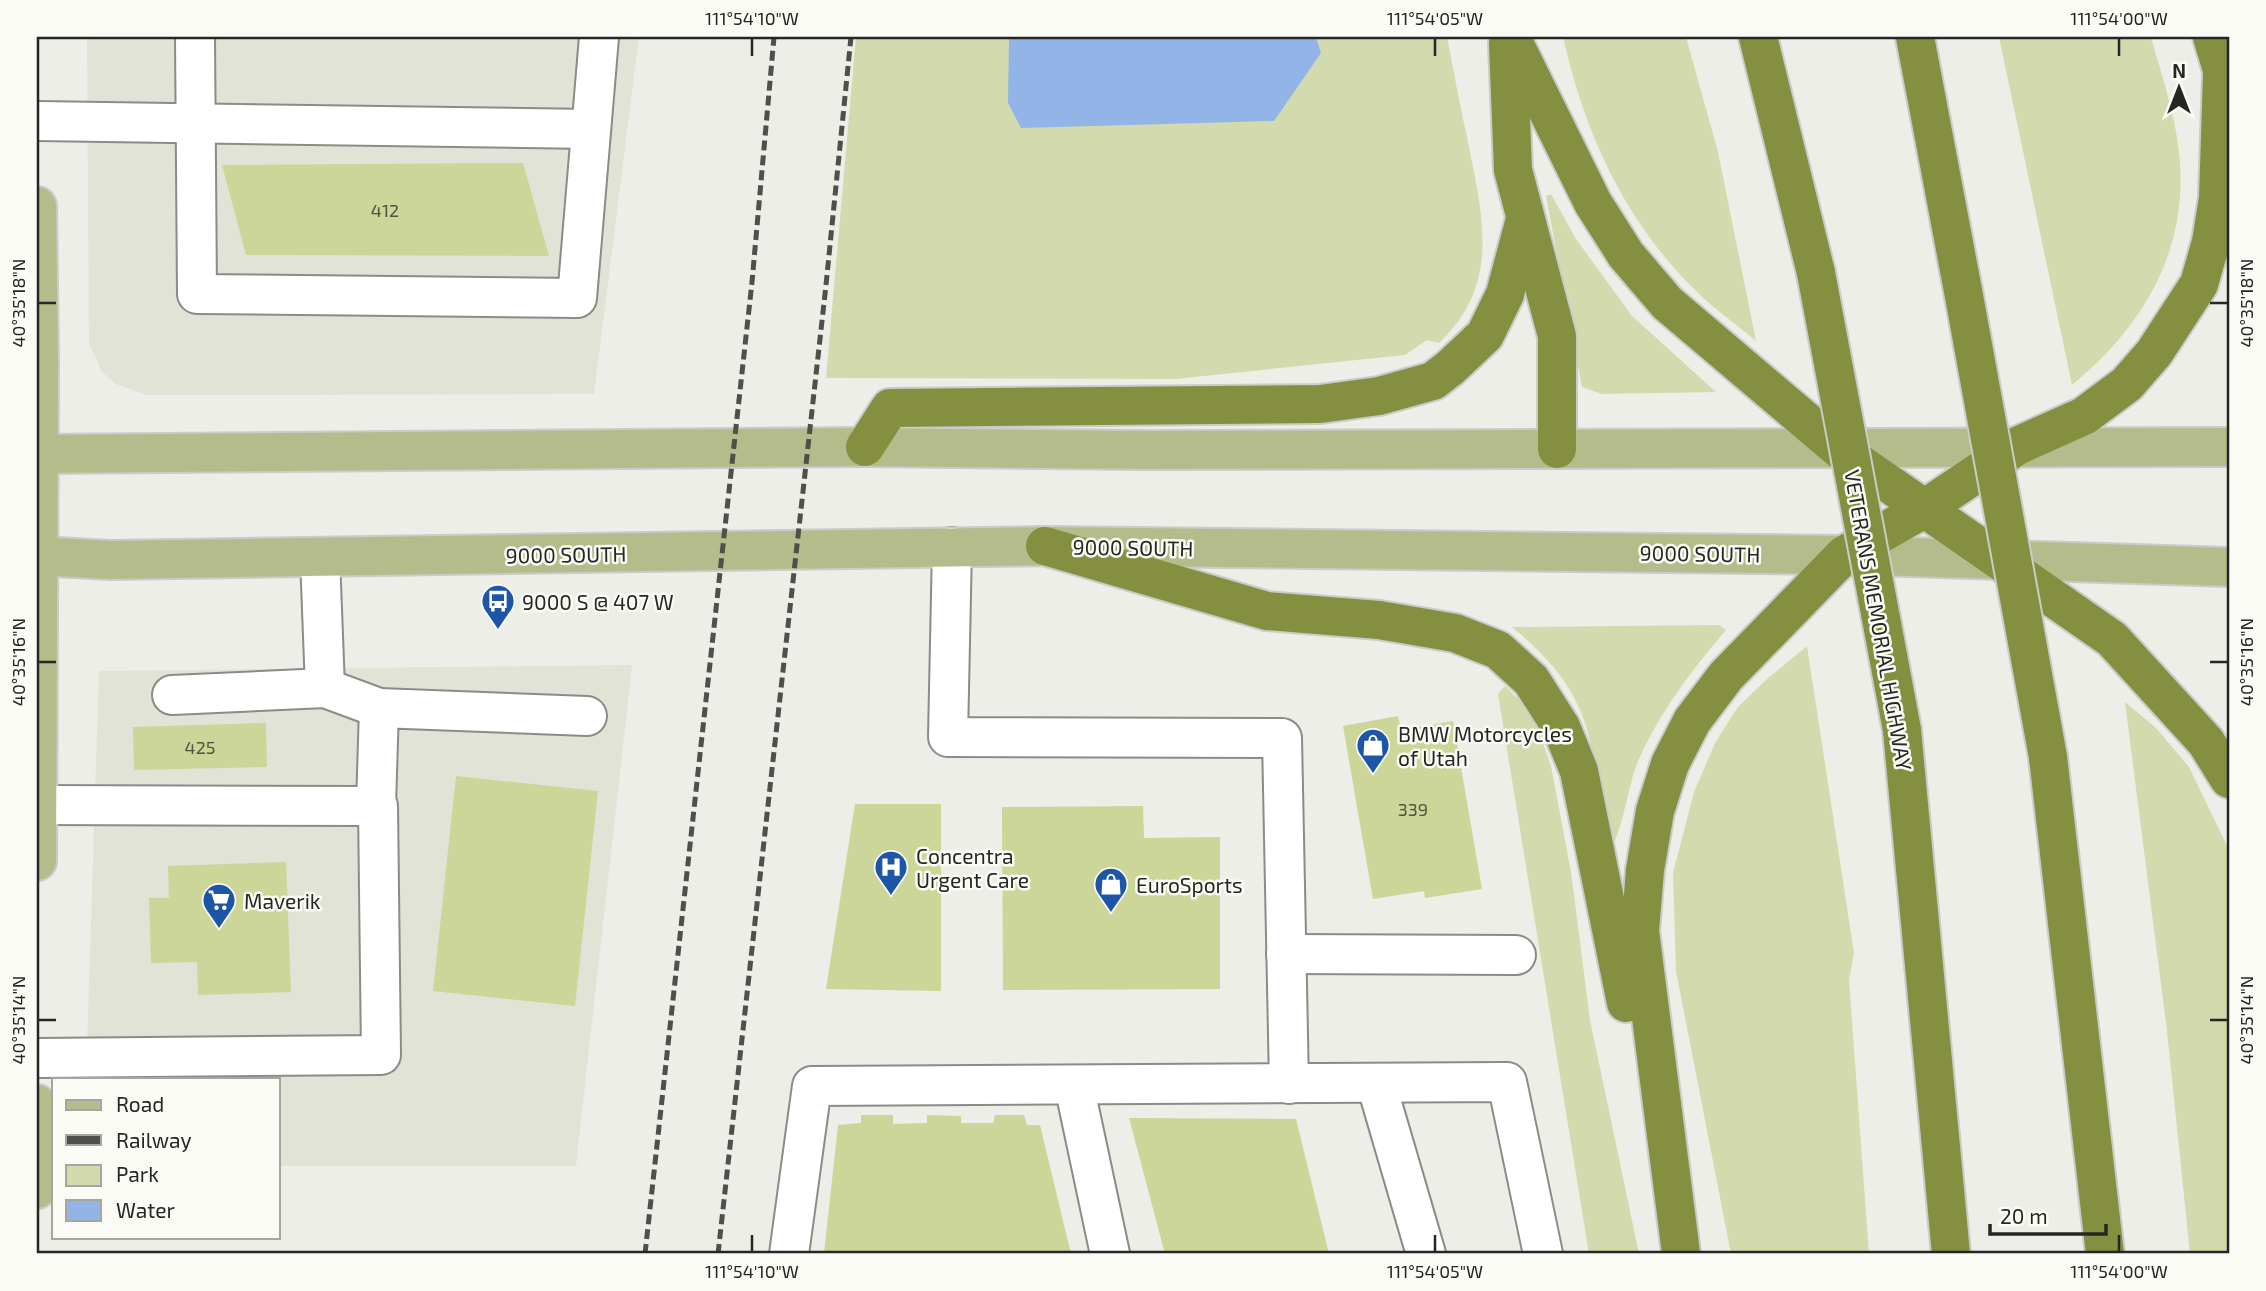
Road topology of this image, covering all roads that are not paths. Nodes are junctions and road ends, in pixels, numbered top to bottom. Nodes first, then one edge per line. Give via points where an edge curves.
1 (195, 37) edge
2 (599, 37) edge
3 (1509, 37) edge
4 (1758, 37) edge
5 (1915, 37) edge
6 (2212, 37) edge
7 (2226, 84) edge
8 (37, 121) edge
9 (196, 122) junction
10 (592, 129) junction
11 (37, 206) edge
12 (1524, 223) junction
13 (2017, 446) junction
14 (865, 447) junction
15 (2229, 447) edge
16 (1557, 449) junction
17 (1839, 449) junction
18 (38, 454) edge
19 (1924, 509) junction
20 (1045, 546) junction
21 (952, 547) junction
22 (1844, 555) junction
23 (37, 556) edge
24 (320, 557) junction
25 (2000, 561) junction
26 (2229, 567) edge
27 (325, 688) junction
28 (172, 695) dead end
29 (379, 708) junction
30 (587, 716) dead end
31 (2229, 779) edge
32 (37, 805) edge
33 (376, 806) junction
34 (37, 861) edge
35 (1286, 954) junction
36 (1516, 955) dead end
37 (37, 1058) edge
38 (1376, 1083) junction
39 (1289, 1084) junction
40 (1074, 1085) junction
41 (37, 1104) edge
42 (37, 1189) edge
43 (789, 1254) edge
44 (1110, 1254) edge
45 (1426, 1254) edge
46 (1543, 1254) edge
47 (1681, 1254) edge
48 (1951, 1254) edge
49 (2105, 1254) edge

1 - 9 lane
2 - 10 lane
3 - 12 highway via 1513,170
3 - 17 highway via 1593,203 1626,255 1667,303
4 - 48 highway, VETERANS MEMORIAL HIGHWAY, bridge via 1816,273 1902,730
5 - 49 highway, bridge via 2048,757
6 - 7 highway
7 - 13 highway via 2218,198 2199,284 2127,384 2084,416
8 - 9 lane
9 - 10 lane
9 - 10 lane via 197,294 577,298
11 - 18 main road
12 - 14 highway via 1505,294 1485,335 1433,381 1379,396 1320,404 890,408
12 - 16 highway via 1557,336
13 - 15 main road
13 - 17 main road
13 - 19 highway
14 - 16 main road
14 - 18 main road
16 - 17 main road
17 - 19 highway
18 - 23 main road
19 - 22 highway
19 - 25 highway
20 - 21 main road, 9000 SOUTH
20 - 22 main road, 9000 SOUTH
20 - 47 highway via 1267,611 1379,620 1455,633 1498,650 1531,680 1561,727 1578,771
21 - 24 main road, 9000 SOUTH
21 - 35 lane via 948,737 1282,738
22 - 25 main road, 9000 SOUTH
22 - 47 highway via 1726,676 1692,721 1670,764 1655,811 1644,870 1640,931
23 - 24 main road, 9000 SOUTH via 111,560
23 - 32 main road
24 - 27 lane
25 - 26 main road, 9000 SOUTH
25 - 31 highway via 2112,639 2206,742
27 - 28 lane
27 - 29 lane
29 - 30 lane
29 - 33 lane
32 - 33 lane
32 - 34 main road
33 - 37 lane via 381,1055
35 - 36 lane
35 - 39 lane
38 - 39 lane
38 - 45 lane
38 - 46 lane via 1507,1082
39 - 40 lane
40 - 43 lane via 812,1086
40 - 44 lane
41 - 42 main road

